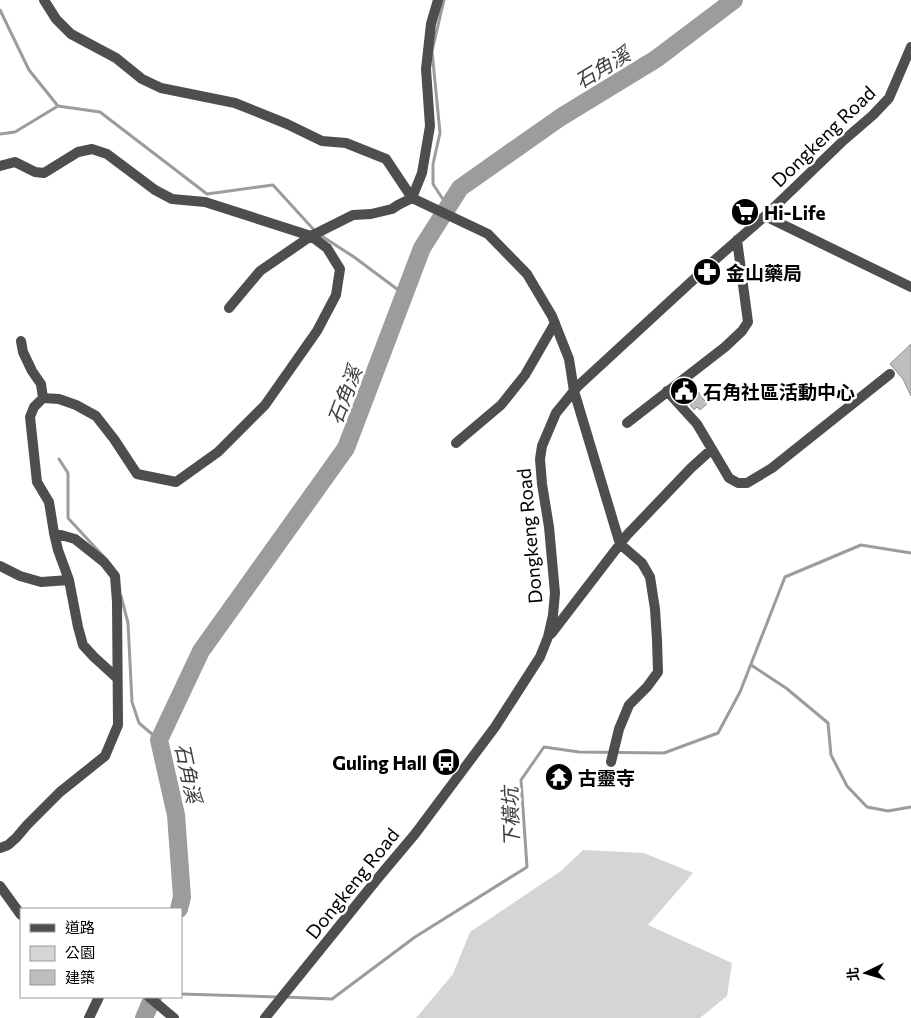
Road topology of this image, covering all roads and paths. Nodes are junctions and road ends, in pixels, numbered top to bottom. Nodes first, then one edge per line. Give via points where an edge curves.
1 (44, 0) edge
2 (438, 0) edge
3 (911, 47) edge
4 (0, 166) edge
5 (412, 198) junction
6 (765, 216) junction
7 (311, 236) junction
8 (737, 240) junction
9 (911, 287) edge
10 (229, 308) dead end
11 (555, 323) junction
12 (21, 341) dead end
13 (890, 374) dead end
14 (574, 391) junction
15 (667, 391) junction
16 (43, 398) junction
17 (627, 423) dead end
18 (456, 443) dead end
19 (712, 449) junction
20 (54, 533) junction
21 (620, 544) junction
22 (0, 566) edge
23 (69, 580) junction
24 (548, 637) junction
25 (117, 678) junction
26 (611, 760) dead end
27 (0, 848) edge
28 (0, 886) edge
29 (20, 914) edge
30 (98, 998) edge
31 (149, 998) edge
32 (172, 1016) edge
33 (88, 1018) edge
34 (265, 1018) edge

1 - 5 street via 71,34 116,58 142,79 161,88 235,103 322,141 346,142 386,159
2 - 5 street via 431,24 426,69 430,126 422,173
3 - 6 street, Dongkeng Road via 889,98
4 - 7 street via 15,162 44,173 78,152 92,149 107,154 172,199 205,202
5 - 7 street via 392,209 352,216
5 - 11 street via 488,234 526,274
6 - 8 street, Dongkeng Road
6 - 9 street
7 - 10 street via 260,271
7 - 16 street via 327,248 340,269 336,295 317,331 265,405 218,452 176,482 137,474 96,416 59,399
8 - 14 street, Dongkeng Road
8 - 15 street via 748,322 725,348
11 - 14 street via 569,360
11 - 18 street via 525,375 501,405
12 - 16 street via 22,352 41,384
13 - 19 street via 772,468 747,483 729,478
14 - 21 street
14 - 24 street, Dongkeng Road via 556,413 540,459 555,593
15 - 17 street
15 - 19 street via 697,424
16 - 20 street via 30,417 37,482 49,502
19 - 21 street
20 - 23 street
20 - 25 street via 76,539 104,562 115,576
21 - 24 street
21 - 26 street via 642,563 650,577 658,672 630,706 619,729
22 - 23 street via 41,582
23 - 25 street via 83,645
24 - 34 street, Dongkeng Road via 540,657 495,727 415,834
25 - 27 street via 118,725 105,756 60,792 16,838
28 - 29 street
30 - 33 street
31 - 32 street

